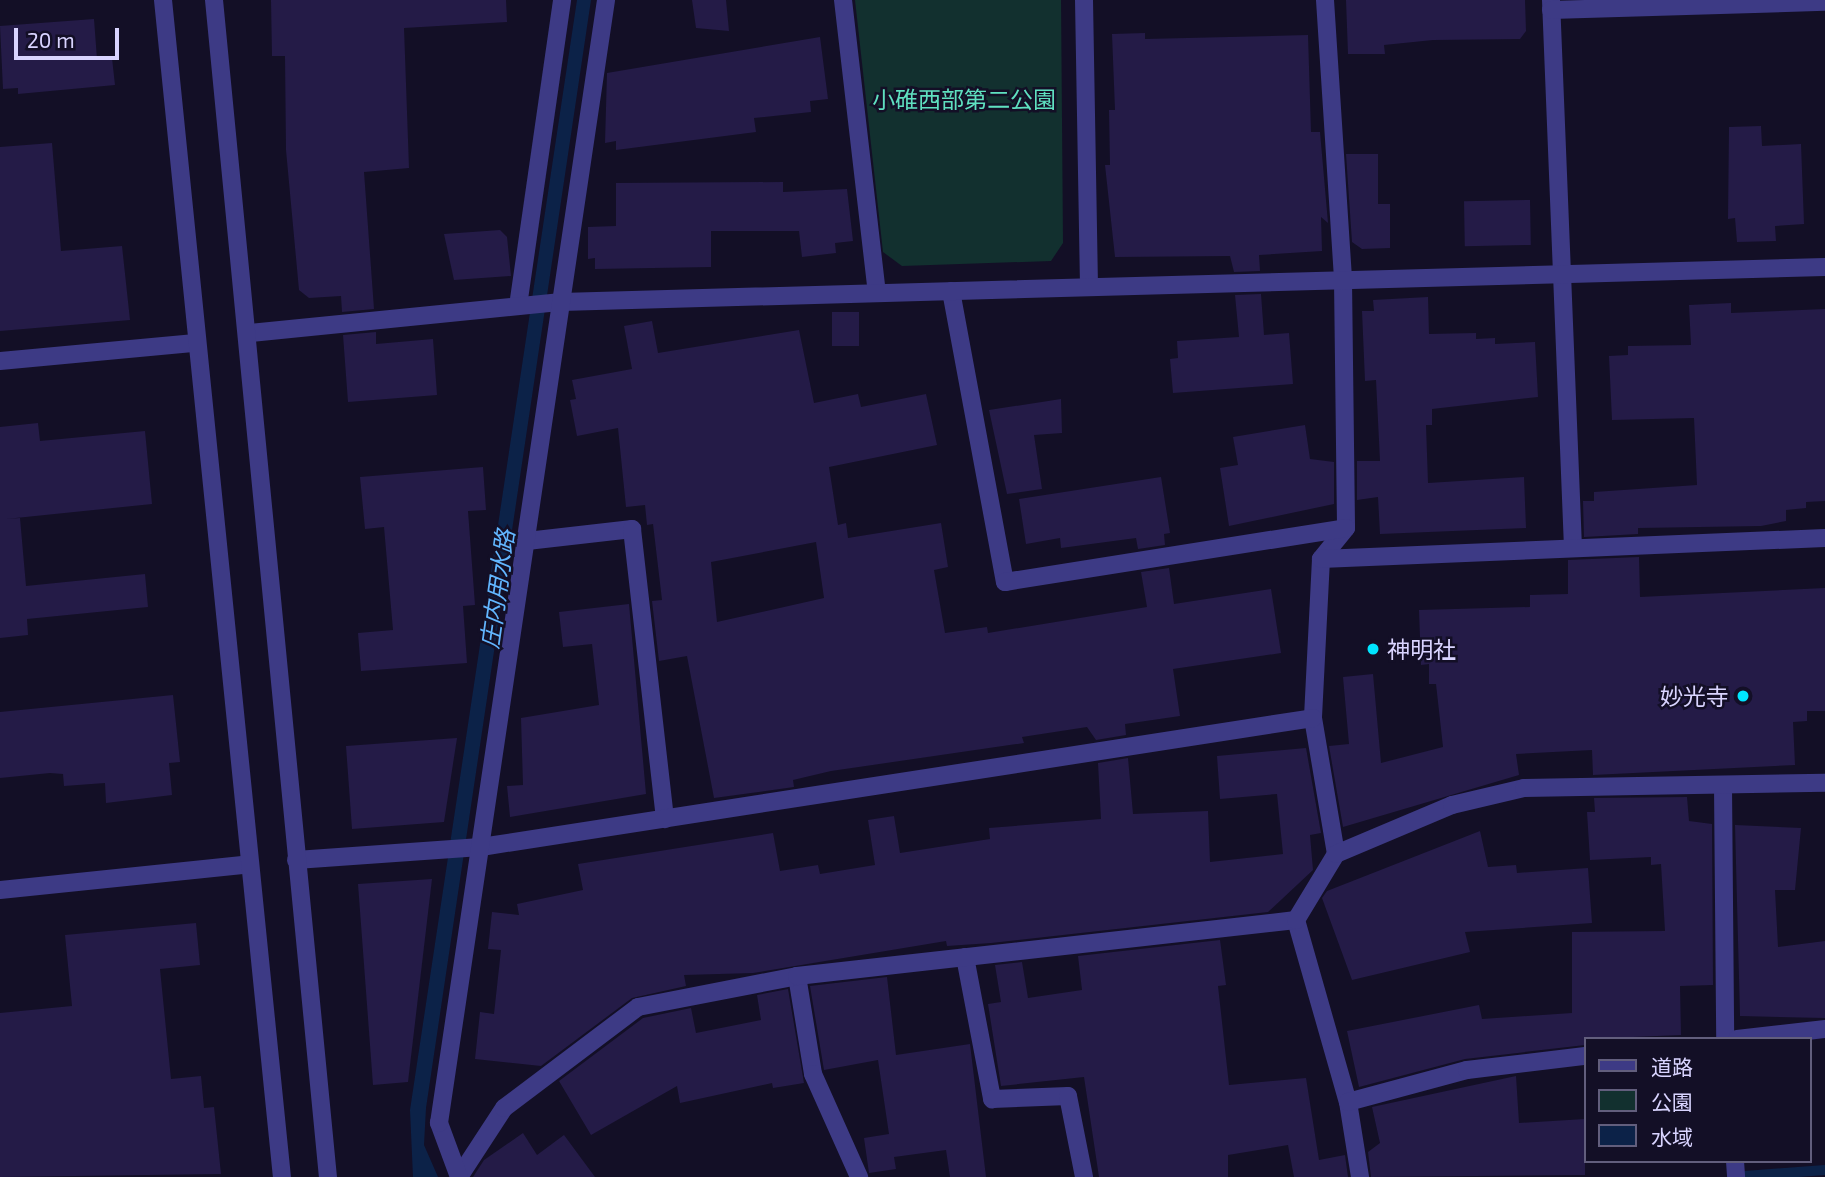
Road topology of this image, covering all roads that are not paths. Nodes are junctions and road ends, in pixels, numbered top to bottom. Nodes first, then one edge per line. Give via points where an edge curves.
1 (163, 0) edge
2 (215, 0) edge
3 (562, 0) edge
4 (606, 0) edge
5 (843, 0) edge
6 (1084, 0) edge
7 (1325, 0) edge
8 (1825, 2) edge
9 (1551, 5) edge
10 (1825, 267) edge
11 (1562, 274) junction
12 (1343, 281) junction
13 (1089, 287) junction
14 (951, 291) junction
15 (877, 293) junction
16 (557, 303) junction
17 (520, 306) junction
18 (250, 333) junction
19 (195, 343) junction
20 (0, 361) edge
21 (1346, 528) junction
22 (1825, 538) edge
23 (527, 541) junction
24 (1573, 548) junction
25 (1321, 559) junction
26 (1313, 718) junction
27 (1825, 783) edge
28 (1723, 786) junction
29 (666, 818) junction
30 (476, 847) junction
31 (1336, 854) junction
32 (296, 860) junction
33 (250, 864) junction
34 (0, 890) edge
35 (1296, 920) junction
36 (965, 957) junction
37 (797, 976) junction
38 (1825, 1029) edge
39 (1725, 1037) edge
40 (1755, 1037) edge
41 (1584, 1056) edge
42 (1348, 1102) junction
43 (282, 1177) edge
44 (328, 1177) edge
45 (459, 1177) edge
46 (859, 1177) edge
47 (1084, 1177) edge
48 (1360, 1177) edge

1 - 19 street
2 - 18 street
3 - 17 street
4 - 16 street
5 - 15 street
6 - 13 street
7 - 12 street
8 - 9 street
9 - 11 street
10 - 11 street
11 - 12 street
11 - 24 street
12 - 13 street
12 - 21 street
13 - 14 street
14 - 15 street
14 - 21 street via 1005,582
15 - 16 street
16 - 17 street
16 - 23 street
17 - 18 street
18 - 32 street
19 - 20 street
19 - 33 street
21 - 25 street
22 - 24 street
23 - 29 street via 632,529
23 - 30 street
24 - 25 street
25 - 26 street
26 - 29 street
26 - 31 street
27 - 28 street
28 - 31 street via 1524,788 1452,805
28 - 39 street
29 - 30 street
30 - 32 street
30 - 45 street via 439,1123
31 - 35 street
32 - 44 street
33 - 34 street
33 - 43 street
35 - 36 street
35 - 42 street
36 - 37 street
36 - 47 street via 992,1098 1068,1096
37 - 45 street via 638,1007 504,1108
37 - 46 street via 813,1074
38 - 40 street
41 - 42 street via 1466,1070
42 - 48 street

